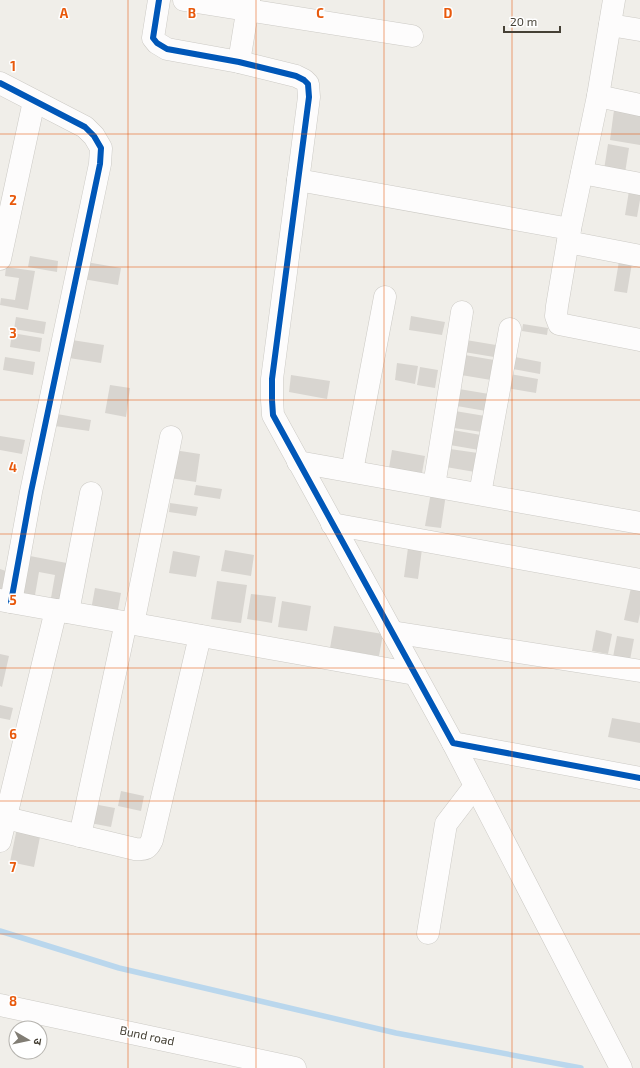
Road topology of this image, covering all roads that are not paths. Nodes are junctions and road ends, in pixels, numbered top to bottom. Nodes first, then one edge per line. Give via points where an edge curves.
1 (159, 0) edge
2 (184, 0) edge
3 (614, 0) edge
4 (248, 5) edge
5 (610, 25) junction
6 (640, 30) edge
7 (412, 36) dead end
8 (239, 62) junction
9 (0, 83) edge
10 (598, 96) junction
11 (34, 101) junction
12 (640, 105) edge
13 (582, 174) junction
14 (298, 180) junction
15 (640, 184) edge
16 (569, 236) junction
17 (640, 256) edge
18 (0, 259) edge
19 (385, 297) dead end
20 (462, 312) dead end
21 (510, 329) dead end
22 (640, 340) edge
23 (171, 437) dead end
24 (298, 462) junction
25 (352, 471) junction
26 (434, 486) junction
27 (91, 494) dead end
28 (480, 494) junction
29 (640, 523) edge
30 (332, 524) junction
31 (640, 580) edge
32 (5, 601) edge
33 (62, 611) junction
34 (129, 623) junction
35 (392, 632) junction
36 (200, 636) junction
37 (640, 671) edge
38 (416, 674) junction
39 (453, 743) junction
40 (640, 778) edge
41 (475, 786) junction
42 (6, 818) junction
43 (80, 836) junction
44 (0, 841) edge
45 (428, 932) dead end
46 (0, 1005) edge
47 (621, 1066) edge
48 (295, 1068) edge

1 - 8 street via 153,38 157,43 167,49
2 - 4 street
3 - 5 street
4 - 7 street
4 - 8 street
5 - 6 street
5 - 10 street
8 - 14 street via 296,76 308,84 309,97
9 - 11 street
10 - 12 street
10 - 13 street
11 - 18 street
11 - 32 street via 85,127 101,148 100,164 31,492
13 - 15 street
13 - 16 street
14 - 16 street
14 - 24 street via 273,371 272,400 273,415
16 - 17 street
16 - 22 street via 557,306 556,316 559,324
19 - 25 street
20 - 26 street
21 - 28 street
23 - 34 street
24 - 25 street
24 - 30 street
25 - 26 street
26 - 28 street
27 - 33 street
28 - 29 street
30 - 31 street
30 - 35 street
32 - 33 street
33 - 34 street
33 - 42 street
34 - 36 street
34 - 43 street
35 - 37 street
35 - 38 street
36 - 38 street
36 - 43 street via 149,846 143,850 135,849
38 - 39 street
39 - 40 street
39 - 41 street
41 - 45 street via 446,824
41 - 47 street
42 - 43 street
42 - 44 street
46 - 48 street, Bund road

